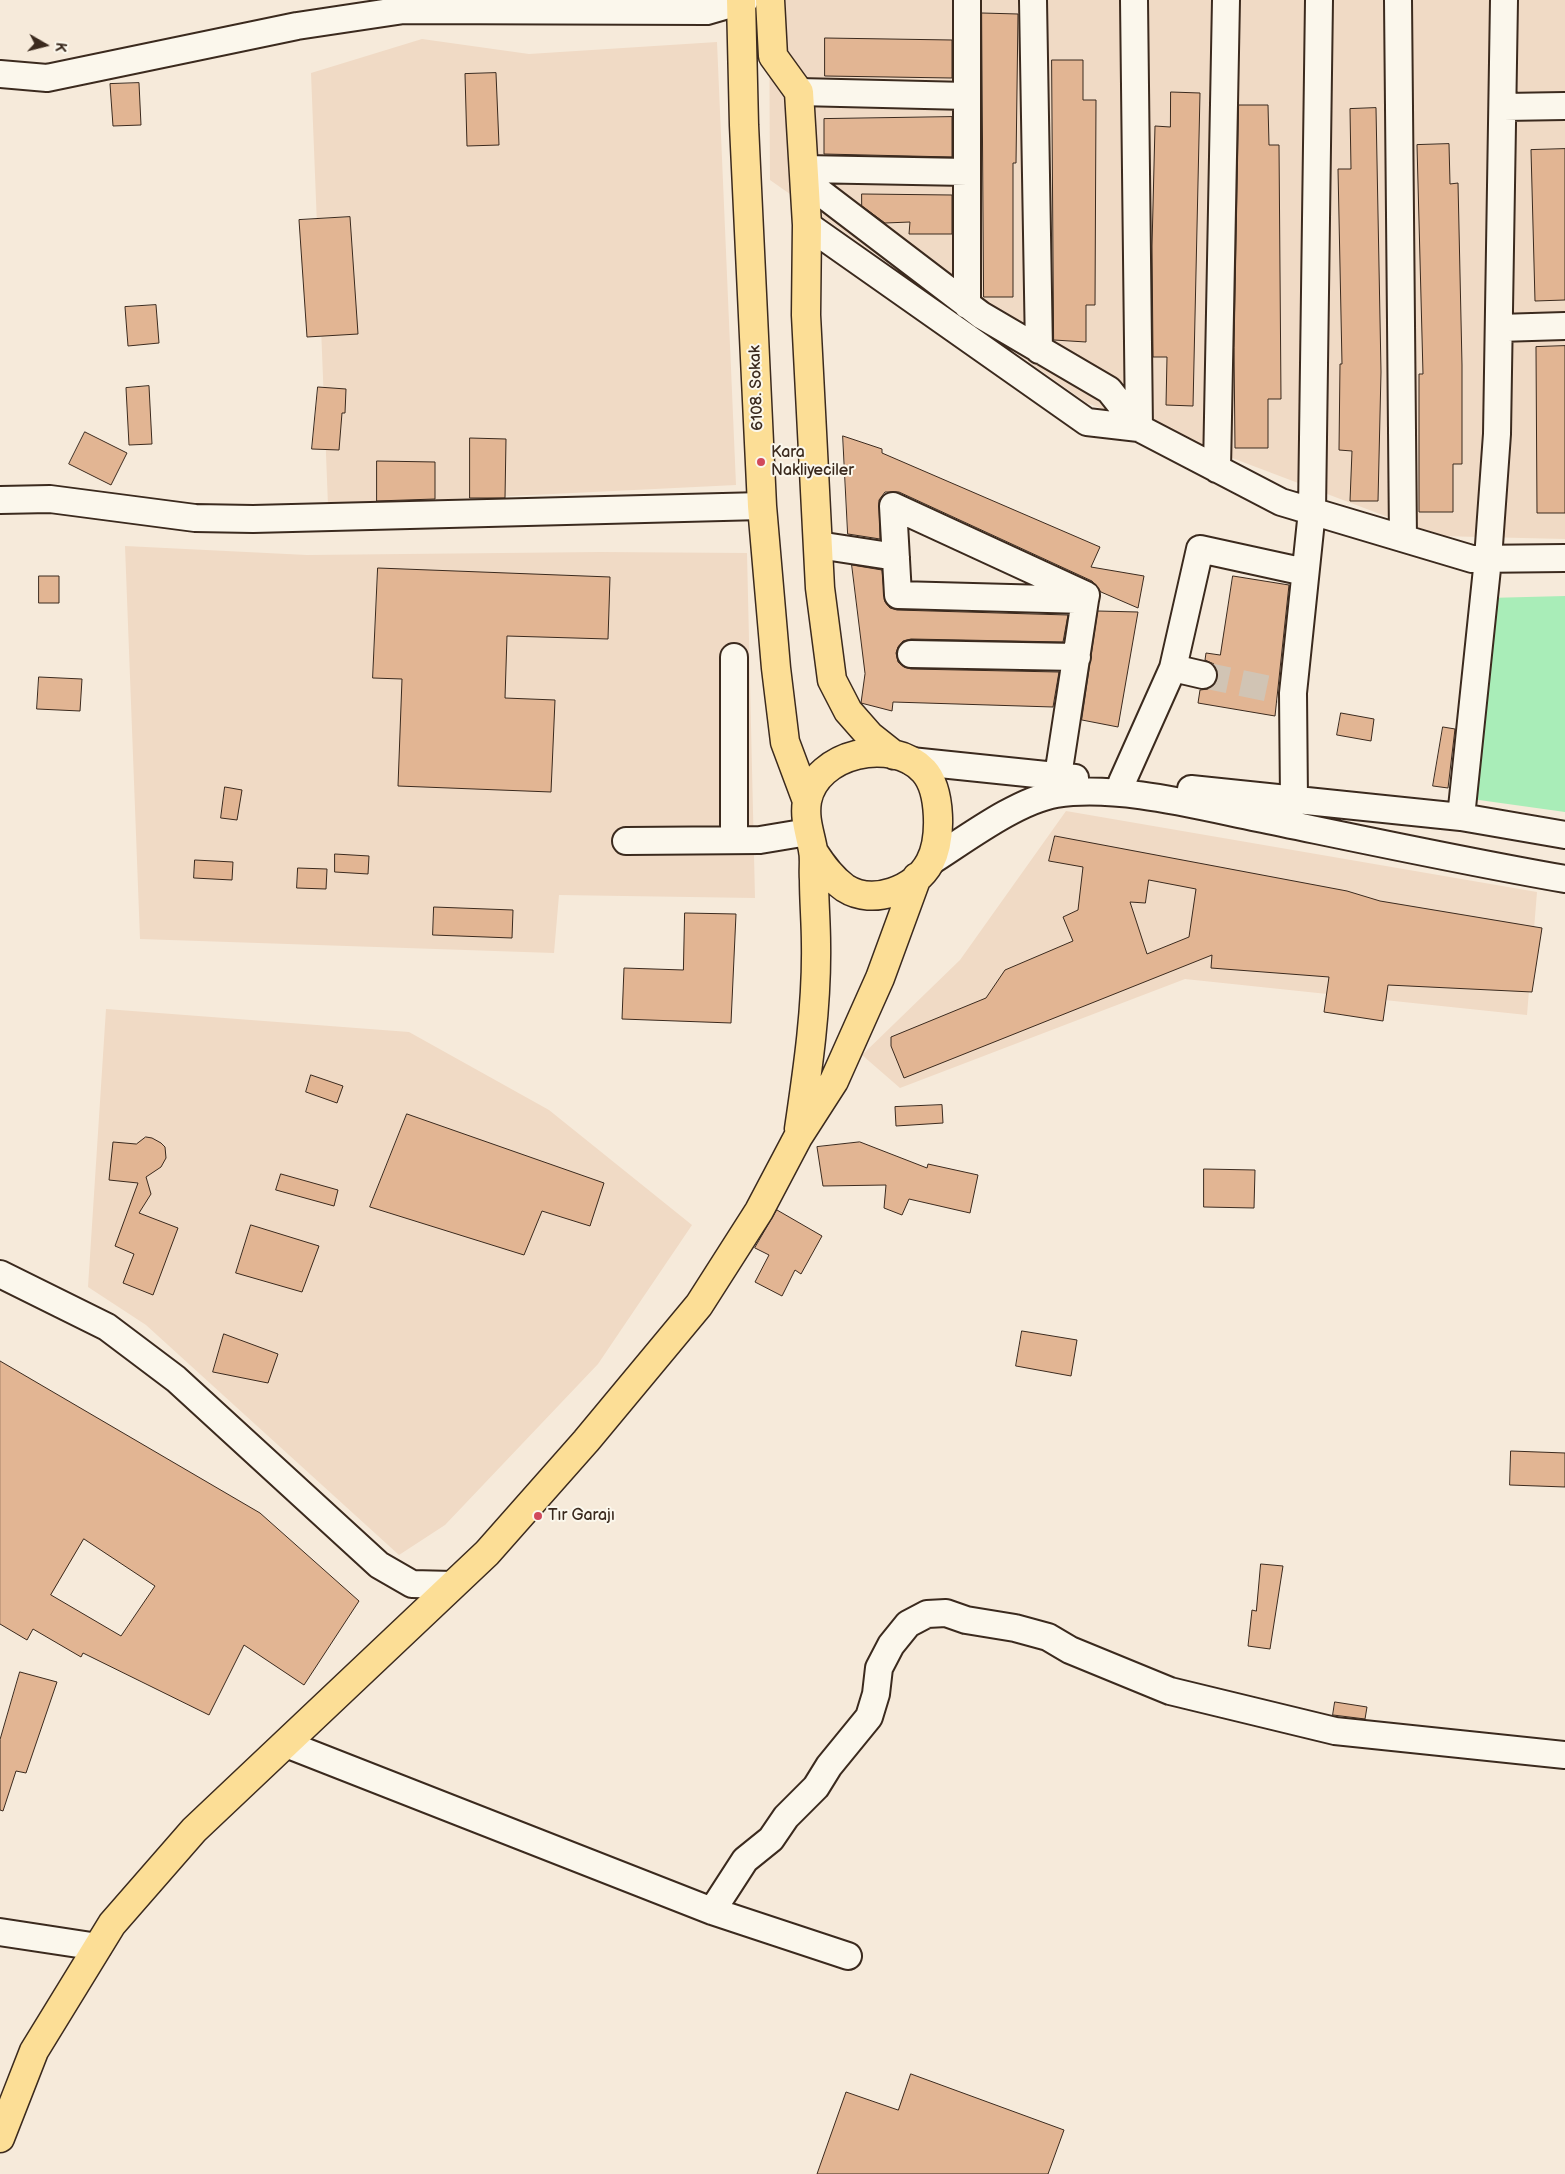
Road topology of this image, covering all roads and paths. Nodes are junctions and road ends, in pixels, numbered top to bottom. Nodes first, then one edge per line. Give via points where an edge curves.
1 (770, 0) edge
2 (967, 0) edge
3 (1033, 0) edge
4 (1134, 0) edge
5 (1226, 0) edge
6 (1319, 0) edge
7 (1398, 0) edge
8 (1504, 0) edge
9 (742, 1) edge
10 (0, 74) edge
11 (799, 92) junction
12 (967, 96) junction
13 (1565, 106) edge
14 (1504, 107) junction
15 (966, 172) junction
16 (804, 175) junction
17 (807, 225) junction
18 (967, 305) junction
19 (1565, 326) edge
20 (1499, 328) junction
21 (1040, 350) junction
22 (1139, 428) junction
23 (1217, 469) junction
24 (0, 500) edge
25 (762, 506) junction
26 (1312, 511) junction
27 (1403, 538) junction
28 (818, 545) junction
29 (896, 557) junction
30 (1565, 558) edge
31 (1488, 559) junction
32 (1305, 572) junction
33 (1085, 600) junction
34 (911, 654) dead end
35 (734, 657) dead end
36 (1077, 657) junction
37 (1173, 668) junction
38 (1202, 675) tunnel mouth
39 (902, 758) junction
40 (1058, 776) junction
41 (1122, 782) junction
42 (1294, 800) junction
43 (807, 801) junction
44 (1461, 817) junction
45 (1565, 836) edge
46 (734, 840) junction
47 (626, 841) dead end
48 (811, 841) junction
49 (923, 869) junction
50 (1565, 879) edge
51 (798, 1138) junction
52 (0, 1274) edge
53 (453, 1585) junction
54 (286, 1744) junction
55 (1565, 1755) edge
56 (712, 1911) junction
57 (0, 1932) edge
58 (98, 1947) junction
59 (848, 1956) dead end
60 (0, 2138) edge

1 - 11 main road via 773,56
2 - 12 street
3 - 21 street
4 - 22 street
5 - 23 street
6 - 26 street
7 - 27 street
8 - 14 street
9 - 10 street via 707,11 404,10 297,26 47,78
9 - 25 main road, 6108. Sokak via 744,125
11 - 12 street
11 - 16 main road
12 - 15 street
13 - 14 street
14 - 20 street
15 - 16 street
15 - 18 street
16 - 17 main road
16 - 18 street
17 - 22 street via 1087,422
17 - 28 main road via 806,315
18 - 21 street
19 - 20 street
20 - 31 street via 1497,434
21 - 22 street via 1109,390
22 - 23 street
23 - 26 street via 1281,502
24 - 25 street via 50,499 195,518 254,519
25 - 43 main road, 6108. Sokak via 785,742
26 - 27 street
26 - 32 street
27 - 31 street via 1472,559
28 - 29 street
28 - 39 main road via 832,680 848,711 870,736
29 - 33 street via 898,595
29 - 33 street via 893,506 1086,595
30 - 31 street
31 - 44 street
32 - 37 street via 1200,549
32 - 42 street via 1286,692
33 - 36 street
34 - 36 street
35 - 46 street
36 - 40 street
37 - 38 street
37 - 41 street
39 - 40 street
39 - 43 main road via 867,752 847,757 827,768 814,782
39 - 49 main road via 924,771 935,792 939,817
40 - 41 street
41 - 42 street
42 - 44 street
43 - 48 main road
44 - 45 street
46 - 47 street
46 - 48 street
48 - 49 main road via 827,873 846,889 868,895 887,895 901,889
48 - 51 main road via 816,946 810,1046
49 - 50 street via 992,823 1031,802 1056,794 1108,793 1171,800 1457,860
49 - 51 main road via 838,1073
51 - 53 main road via 759,1211 699,1305 574,1455 487,1553
52 - 53 street via 107,1327 168,1374 380,1566 412,1584
53 - 54 main road
54 - 56 street
54 - 58 main road via 194,1830 112,1924
55 - 56 street via 1335,1731 1170,1691 1078,1654 1048,1637 946,1613 926,1614 908,1624 891,1645 879,1668 869,1717 816,1787 786,1817 770,1840 745,1860
56 - 59 street
57 - 58 street
58 - 60 main road via 34,2052

